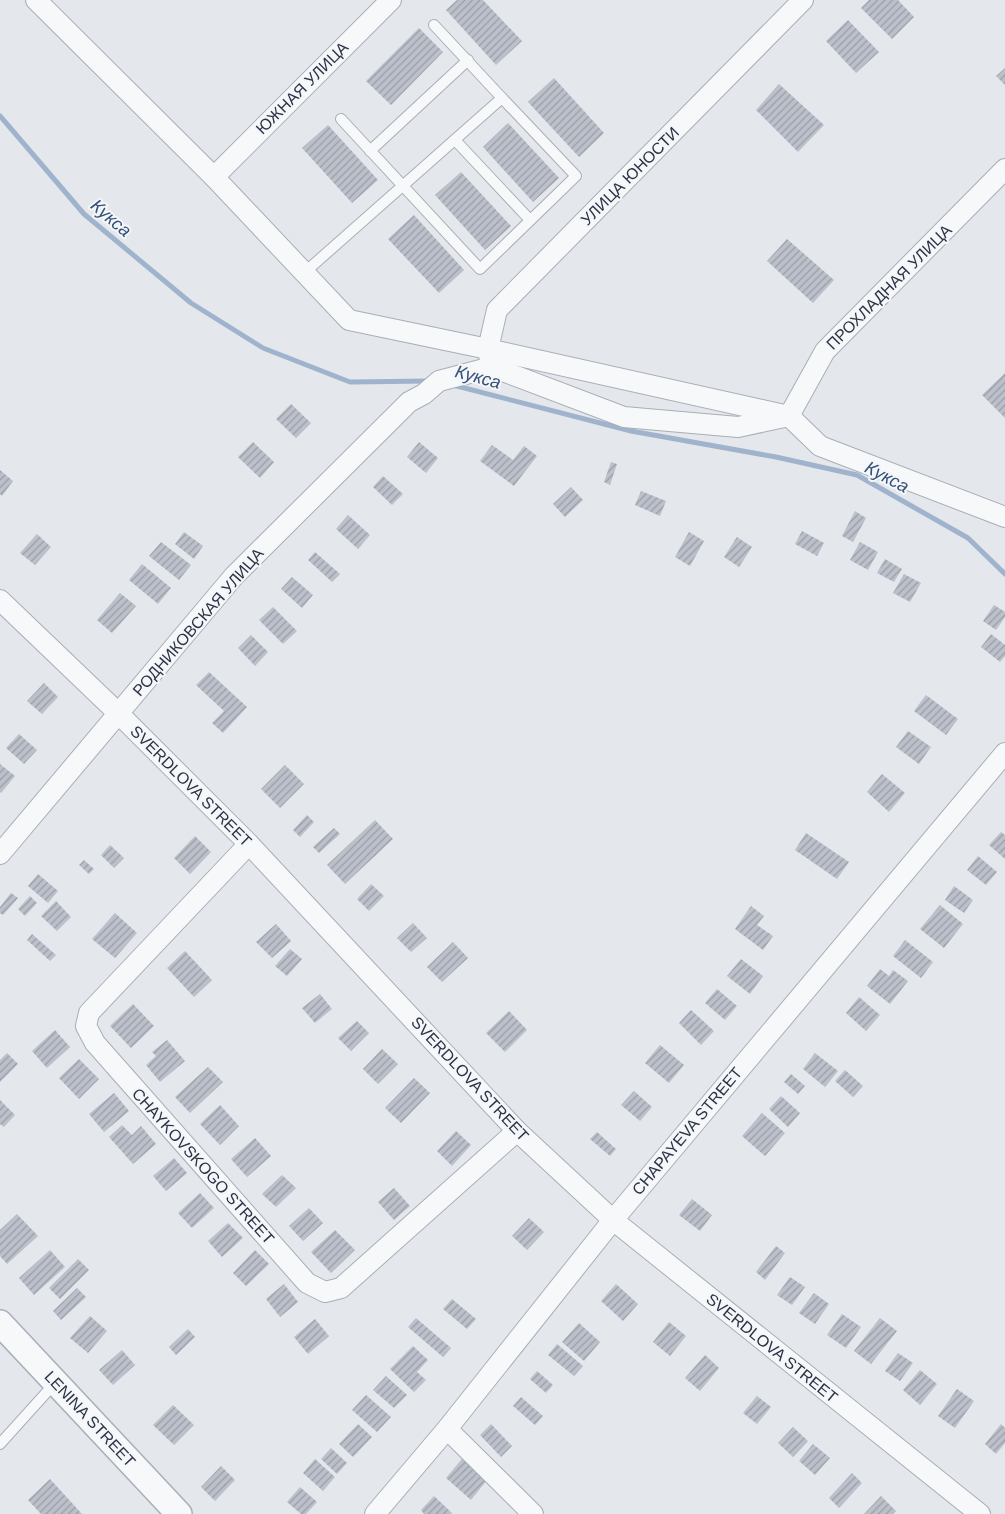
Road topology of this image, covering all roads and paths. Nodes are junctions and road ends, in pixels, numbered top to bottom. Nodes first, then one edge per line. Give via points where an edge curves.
1 (36, 0) edge
2 (391, 0) edge
3 (804, 0) edge
4 (434, 25) dead end
5 (468, 60) junction
6 (502, 98) junction
7 (341, 120) dead end
8 (455, 140) junction
9 (370, 151) junction
10 (1005, 169) edge
11 (214, 177) junction
12 (402, 186) junction
13 (530, 220) junction
14 (304, 272) junction
15 (490, 358) junction
16 (789, 416) junction
17 (1005, 517) edge
18 (0, 600) edge
19 (118, 713) junction
20 (1005, 753) edge
21 (250, 844) junction
22 (0, 854) edge
23 (517, 1131) junction
24 (613, 1220) junction
25 (0, 1323) edge
26 (56, 1383) junction
27 (447, 1429) junction
28 (0, 1444) edge
29 (179, 1514) edge
30 (375, 1514) edge
31 (533, 1514) edge
32 (980, 1514) edge

1 - 11 street
2 - 11 street, ЮЖНАЯ УЛИЦА
3 - 15 street, УЛИЦА ЮНОСТИ via 497,310
4 - 5 lane
5 - 6 lane
5 - 9 lane
6 - 8 lane
6 - 13 lane via 576,176
7 - 9 lane
8 - 12 lane
8 - 13 lane
9 - 12 lane
10 - 16 street, ПРОХЛАДНАЯ УЛИЦА via 825,351
11 - 14 street
12 - 13 lane via 480,269
12 - 14 lane
14 - 15 street via 349,320
15 - 16 street
15 - 16 street via 624,418 738,427
15 - 19 street, РОДНИКОВСКАЯ УЛИЦА via 439,381 409,402 234,576
16 - 17 street via 820,446
18 - 19 street, SVERDLOVA STREET
19 - 21 street, SVERDLOVA STREET
19 - 22 street, РОДНИКОВСКАЯ УЛИЦА
20 - 24 street, CHAPAYEVA STREET
21 - 23 street, SVERDLOVA STREET
21 - 23 street, CHAYKOVSKOGO STREET via 89,1012 86,1026 95,1044 307,1284 325,1292 341,1288
23 - 24 street, SVERDLOVA STREET
24 - 27 street, CHAPAYEVA STREET
24 - 32 street, SVERDLOVA STREET
25 - 26 street, LENINA STREET
26 - 28 lane
26 - 29 street, LENINA STREET
27 - 30 street, CHAPAYEVA STREET
27 - 31 street

